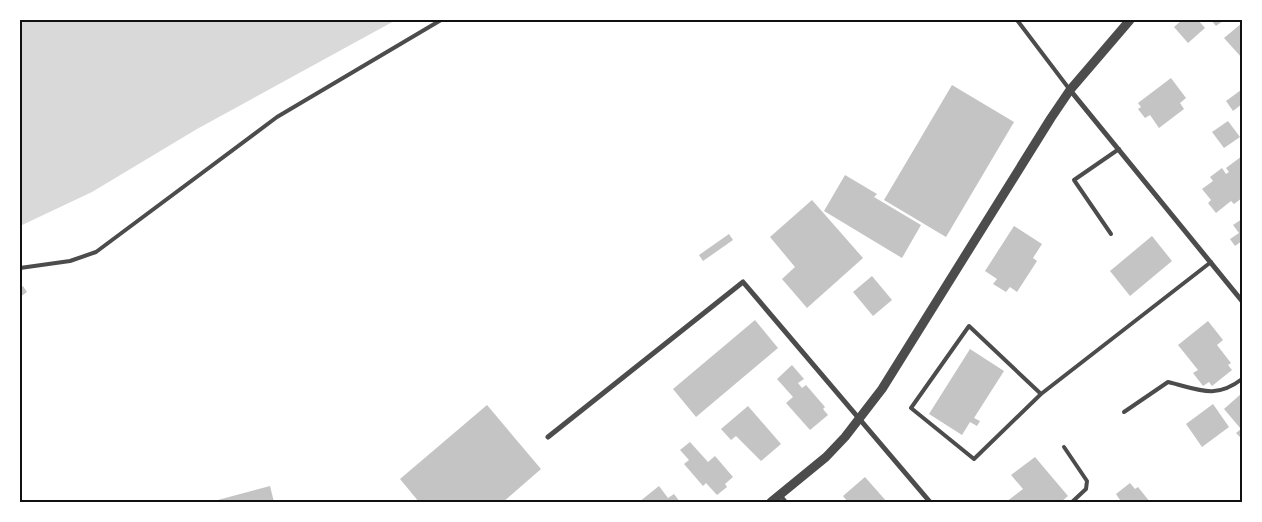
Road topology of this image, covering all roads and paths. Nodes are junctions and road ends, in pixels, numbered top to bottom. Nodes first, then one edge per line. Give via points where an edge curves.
1 (441, 20) edge
2 (1017, 20) edge
3 (1130, 20) edge
4 (1070, 90) junction
5 (1118, 149) junction
6 (1111, 234) dead end
7 (1211, 262) junction
8 (20, 268) edge
9 (1242, 301) edge
10 (1242, 379) edge
11 (1041, 394) junction
12 (1124, 412) dead end
13 (861, 418) junction
14 (548, 437) dead end
15 (1064, 447) dead end
16 (783, 498) edge
17 (771, 502) edge
18 (930, 502) edge
19 (1072, 502) edge

1 - 8 lane via 277,117 96,252 70,261
2 - 4 lane
3 - 4 street
4 - 5 street
4 - 13 street
5 - 6 lane via 1074,180
5 - 7 street
7 - 9 street
7 - 11 lane
10 - 12 lane via 1230,388 1214,393 1168,382
11 - 11 lane via 974,459 911,408 969,326
13 - 14 street via 743,282
13 - 16 street
13 - 18 street
15 - 19 lane via 1087,481 1086,489
16 - 17 street

